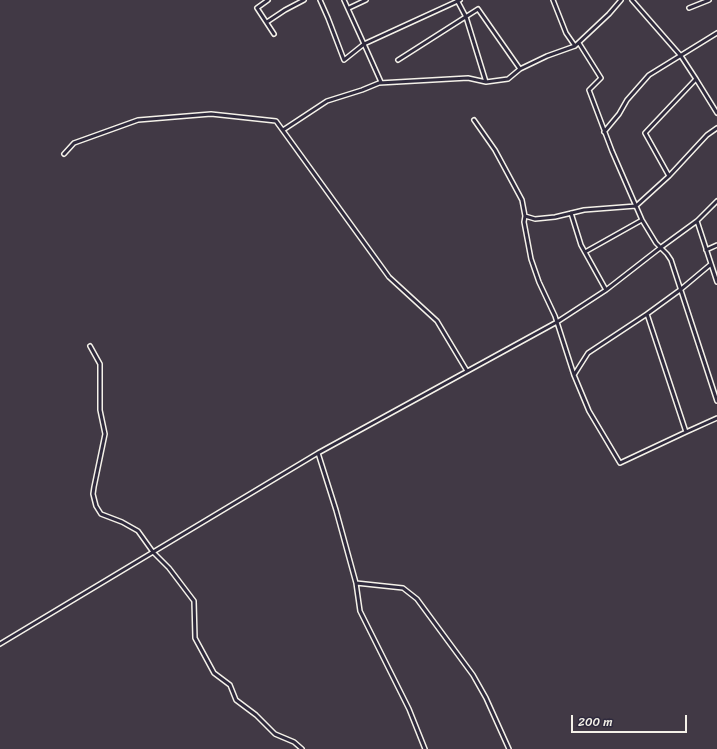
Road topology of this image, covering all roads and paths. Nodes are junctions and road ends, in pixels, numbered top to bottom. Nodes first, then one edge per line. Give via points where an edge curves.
1 (268, 0) edge
2 (304, 0) edge
3 (320, 0) edge
4 (344, 0) edge
5 (366, 0) edge
6 (459, 0) edge
7 (553, 0) edge
8 (621, 0) edge
9 (632, 0) edge
10 (709, 0) edge
11 (349, 8) junction
12 (689, 8) dead end
13 (466, 17) junction
14 (267, 22) junction
15 (717, 33) edge
16 (274, 34) dead end
17 (579, 43) junction
18 (364, 44) junction
19 (575, 46) junction
20 (681, 56) junction
21 (398, 60) dead end
22 (520, 69) junction
23 (696, 79) junction
24 (381, 82) junction
25 (486, 82) junction
26 (717, 113) edge
27 (474, 120) dead end
28 (717, 128) edge
29 (283, 130) junction
30 (604, 132) junction
31 (64, 154) dead end
32 (669, 176) junction
33 (717, 201) edge
34 (636, 206) junction
35 (571, 213) junction
36 (525, 216) junction
37 (642, 220) junction
38 (696, 220) junction
39 (717, 245) edge
40 (660, 248) junction
41 (706, 250) junction
42 (585, 252) junction
43 (711, 264) junction
44 (717, 282) edge
45 (606, 290) junction
46 (680, 290) junction
47 (646, 314) junction
48 (557, 322) junction
49 (90, 346) dead end
50 (467, 371) junction
51 (574, 375) junction
52 (717, 401) edge
53 (717, 418) edge
54 (686, 432) junction
55 (318, 453) junction
56 (153, 552) junction
57 (356, 583) junction
58 (0, 644) edge
59 (302, 749) edge
60 (425, 749) edge
61 (508, 749) edge

1 - 14 street via 257,8
2 - 14 street
3 - 18 street via 344,60
4 - 11 street
5 - 11 street
6 - 13 street
6 - 18 street
7 - 19 street via 566,33
8 - 17 street
9 - 20 street
10 - 12 street
11 - 18 street
13 - 21 street
13 - 22 street via 478,9
13 - 25 street
14 - 16 street
15 - 20 street
17 - 19 street
17 - 30 street via 601,78 589,90
18 - 24 street
19 - 22 street
20 - 23 street
20 - 30 street via 649,75
22 - 25 street via 508,79
23 - 26 street
23 - 32 street via 645,133
24 - 25 street via 468,78
24 - 29 street via 327,101
27 - 36 street via 495,150 520,195
28 - 32 street via 707,135
29 - 31 street via 276,121 211,114 138,120 74,142
29 - 50 street via 389,277 437,322
30 - 34 street
32 - 34 street
33 - 38 street
34 - 35 street
34 - 37 street
35 - 36 street via 535,219
35 - 42 street
36 - 48 street via 531,259
37 - 40 street
37 - 42 street
38 - 40 street
38 - 41 street
39 - 41 street
40 - 45 street
40 - 46 street via 671,260
41 - 43 street
42 - 45 street
43 - 44 street
43 - 46 street
45 - 48 street
46 - 47 street
46 - 52 street
47 - 51 street via 588,353
47 - 54 street
48 - 50 street
48 - 51 street
49 - 56 street via 100,364 100,410 105,434 93,494 96,506 101,514 138,531
50 - 55 street
51 - 54 street via 589,411 620,463
53 - 54 street
55 - 56 street
55 - 57 street
56 - 58 street
56 - 59 street via 169,568 194,601 195,638 214,673 230,685 236,700 275,734 294,742
57 - 60 street via 360,611 409,709
57 - 61 street via 403,588 417,599 473,675

